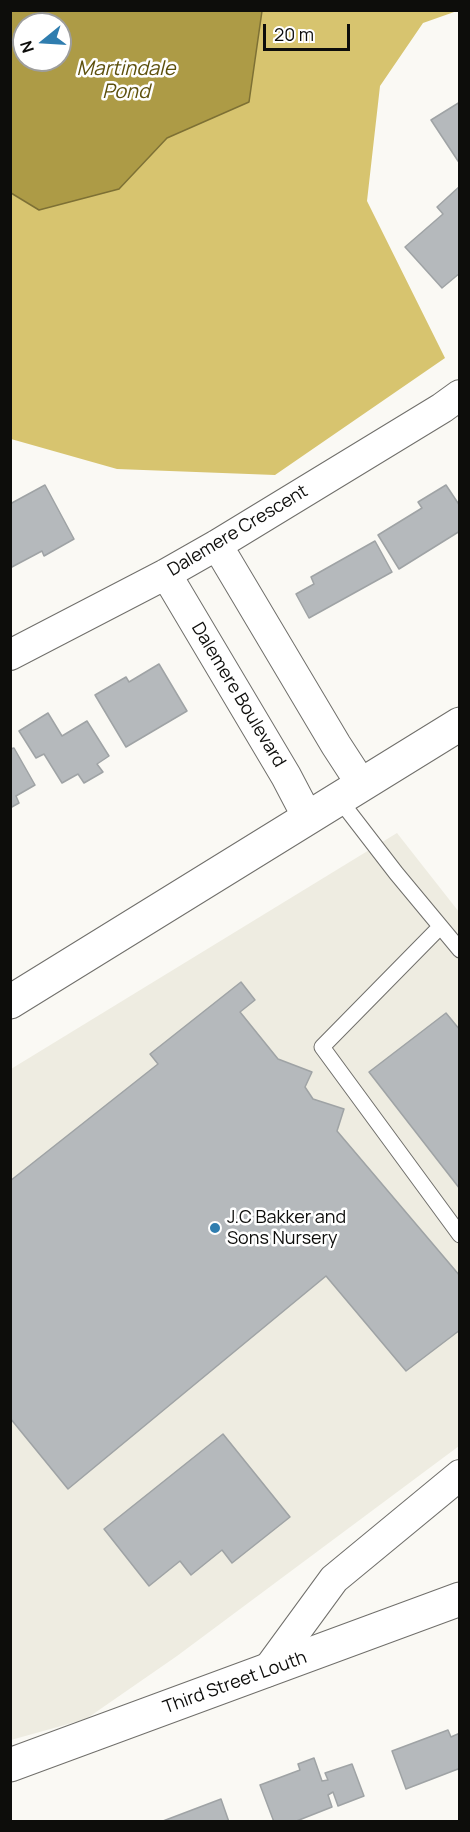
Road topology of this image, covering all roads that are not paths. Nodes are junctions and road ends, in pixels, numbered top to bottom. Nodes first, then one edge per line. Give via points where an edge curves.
1 (459, 394) edge
2 (217, 545) junction
3 (166, 574) junction
4 (10, 655) edge
5 (459, 724) edge
6 (351, 792) junction
7 (308, 818) junction
8 (440, 927) junction
9 (459, 950) edge
10 (10, 1002) edge
11 (459, 1235) edge
12 (459, 1475) edge
13 (459, 1599) edge
14 (266, 1672) junction
15 (10, 1765) edge

1 - 2 street, Dalemere Crescent
2 - 3 street, Dalemere Crescent
2 - 6 street via 336,745
3 - 4 street, Dalemere Crescent
3 - 7 street, Dalemere Boulevard
5 - 6 main road
6 - 7 main road
6 - 8 lane via 396,873
7 - 10 main road
8 - 9 lane
8 - 11 lane via 322,1047
12 - 14 street via 334,1579
13 - 14 main road, Third Street Louth
14 - 15 main road, Third Street Louth

